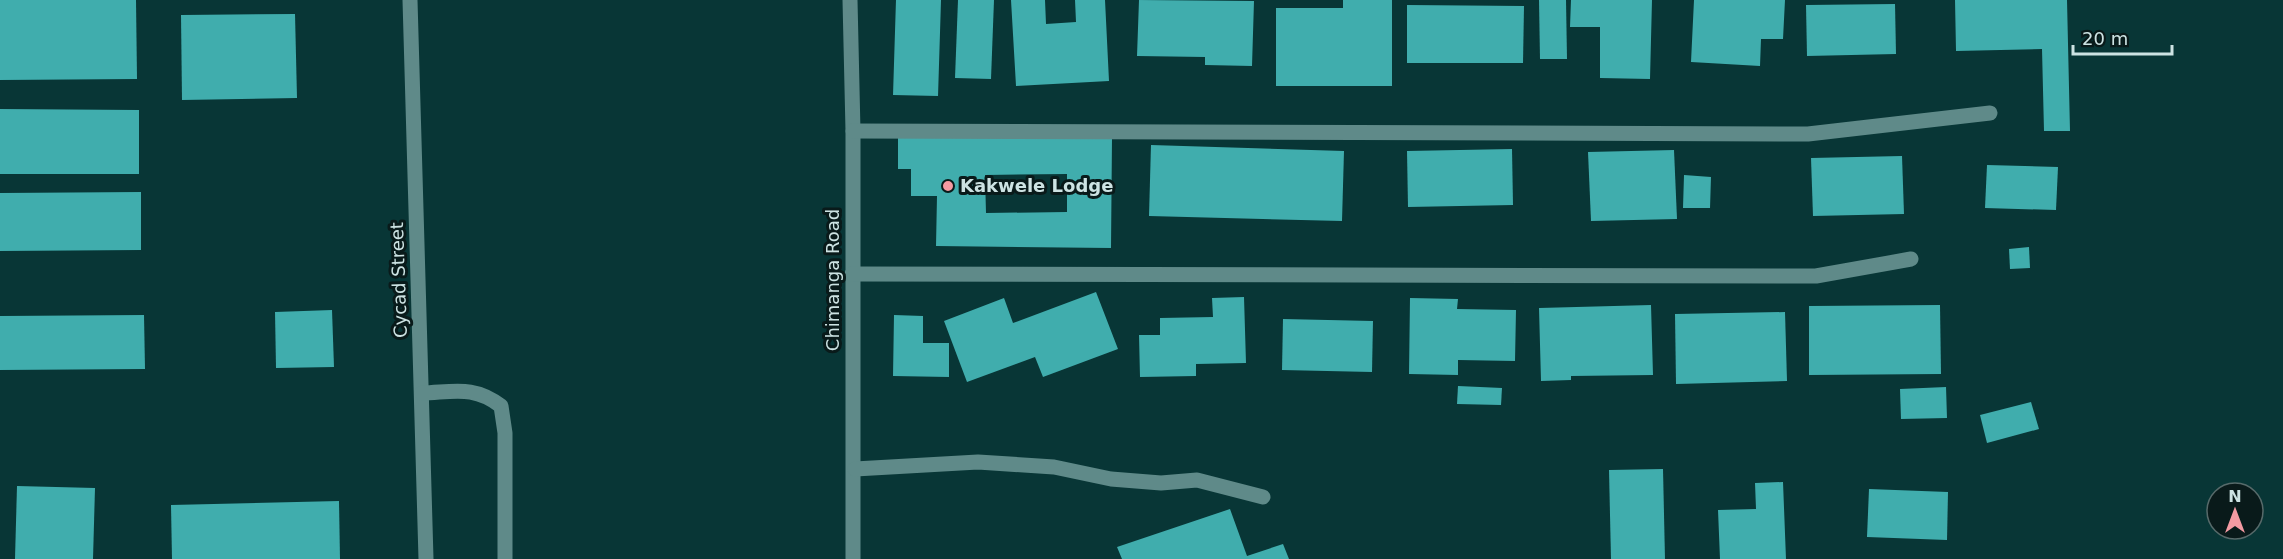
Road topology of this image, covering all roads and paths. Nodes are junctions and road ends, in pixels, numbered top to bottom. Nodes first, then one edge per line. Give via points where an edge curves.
1 (410, 0) edge
2 (850, 0) edge
3 (1990, 113) dead end
4 (853, 131) junction
5 (1911, 259) dead end
6 (852, 274) junction
7 (422, 393) junction
8 (855, 469) junction
9 (1263, 497) dead end
10 (426, 559) edge
11 (504, 559) edge
12 (854, 559) edge

1 - 7 street, Cycad Street
2 - 4 street, Chimanga Road
3 - 4 street via 1808,134
4 - 6 street, Chimanga Road
5 - 6 street via 1816,276
6 - 8 street, Chimanga Road
7 - 10 street, Cycad Street
7 - 11 street via 472,391 487,395 501,406 505,433
8 - 9 street via 978,462 1054,467 1112,479 1161,483 1197,480
8 - 12 street, Chimanga Road

